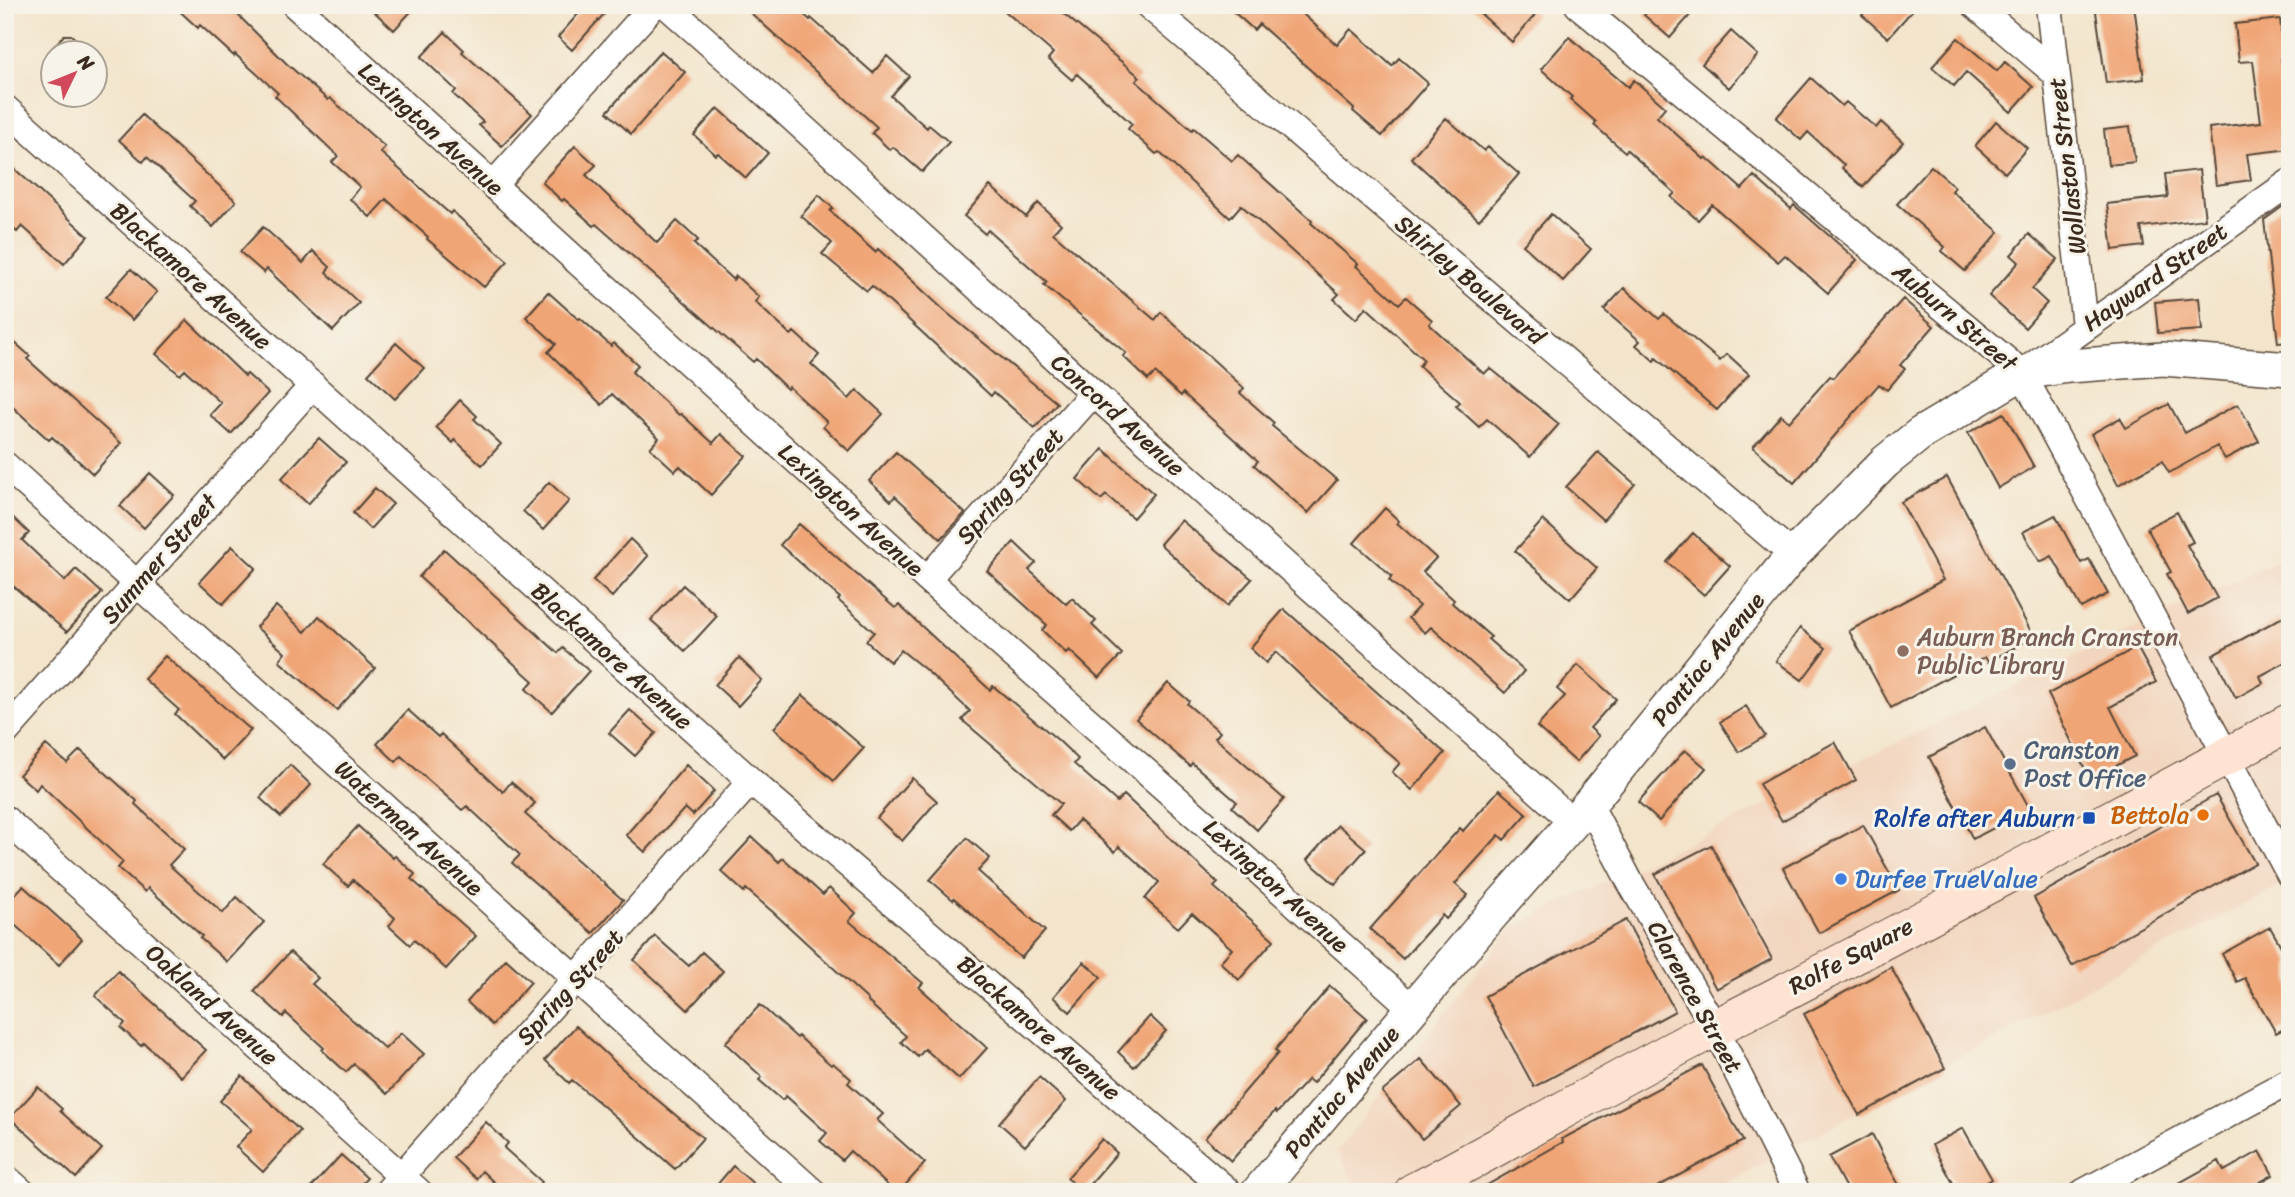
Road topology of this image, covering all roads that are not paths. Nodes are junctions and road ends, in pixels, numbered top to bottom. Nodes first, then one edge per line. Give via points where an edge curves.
1 (295, 5) edge
2 (654, 5) edge
3 (666, 5) edge
4 (1148, 5) edge
5 (1578, 5) edge
6 (1975, 5) edge
7 (2049, 5) edge
8 (2056, 74) junction
9 (5, 108) edge
10 (2290, 182) edge
11 (493, 185) junction
12 (2085, 326) junction
13 (2290, 369) edge
14 (2022, 373) junction
15 (313, 385) junction
16 (1093, 393) junction
17 (5, 464) edge
18 (1793, 555) junction
19 (927, 579) junction
20 (138, 584) junction
21 (2290, 722) edge
22 (5, 733) edge
23 (2226, 756) junction
24 (751, 781) junction
25 (1581, 813) junction
26 (5, 819) edge
27 (2290, 875) edge
28 (577, 979) junction
29 (1413, 1009) junction
30 (1715, 1028) junction
31 (2290, 1081) edge
32 (5, 1177) edge
33 (403, 1186) edge
34 (22, 1192) edge
35 (813, 1192) edge
36 (1229, 1192) edge
37 (1258, 1192) edge
38 (1413, 1192) edge
39 (1797, 1192) edge
40 (2084, 1192) edge

1 - 11 street, Lexington Avenue
2 - 11 street
3 - 16 street, Concord Avenue
4 - 18 street, Shirley Boulevard
5 - 14 street, Auburn Street
6 - 8 street
7 - 8 street, Wollaston Street
8 - 12 street, Wollaston Street
9 - 15 street, Blackamore Avenue
10 - 12 street, Hayward Street
11 - 19 street, Lexington Avenue
12 - 14 street, Hayward Street
13 - 14 street, Pontiac Avenue via 2163,359
14 - 18 street, Pontiac Avenue via 1911,441
14 - 23 street, Auburn Street
15 - 20 street, Summer Street
15 - 24 street, Blackamore Avenue
16 - 19 street, Spring Street
16 - 25 street, Concord Avenue
17 - 20 street, Waterman Avenue
18 - 25 street, Pontiac Avenue
19 - 29 street, Lexington Avenue
20 - 22 street, Summer Street
20 - 28 street, Waterman Avenue
21 - 23 main road, Rolfe Square
23 - 27 street, Auburn Street
23 - 30 main road, Rolfe Square
24 - 28 street, Spring Street
24 - 36 street, Blackamore Avenue
25 - 29 street, Pontiac Avenue
25 - 30 street, Clarence Street via 1630,882
26 - 33 street, Oakland Avenue
28 - 33 street, Spring Street
28 - 35 street, Waterman Avenue
29 - 37 street, Pontiac Avenue
30 - 38 main road, Rolfe Square
30 - 39 street, Clarence Street
31 - 40 street
32 - 34 street

